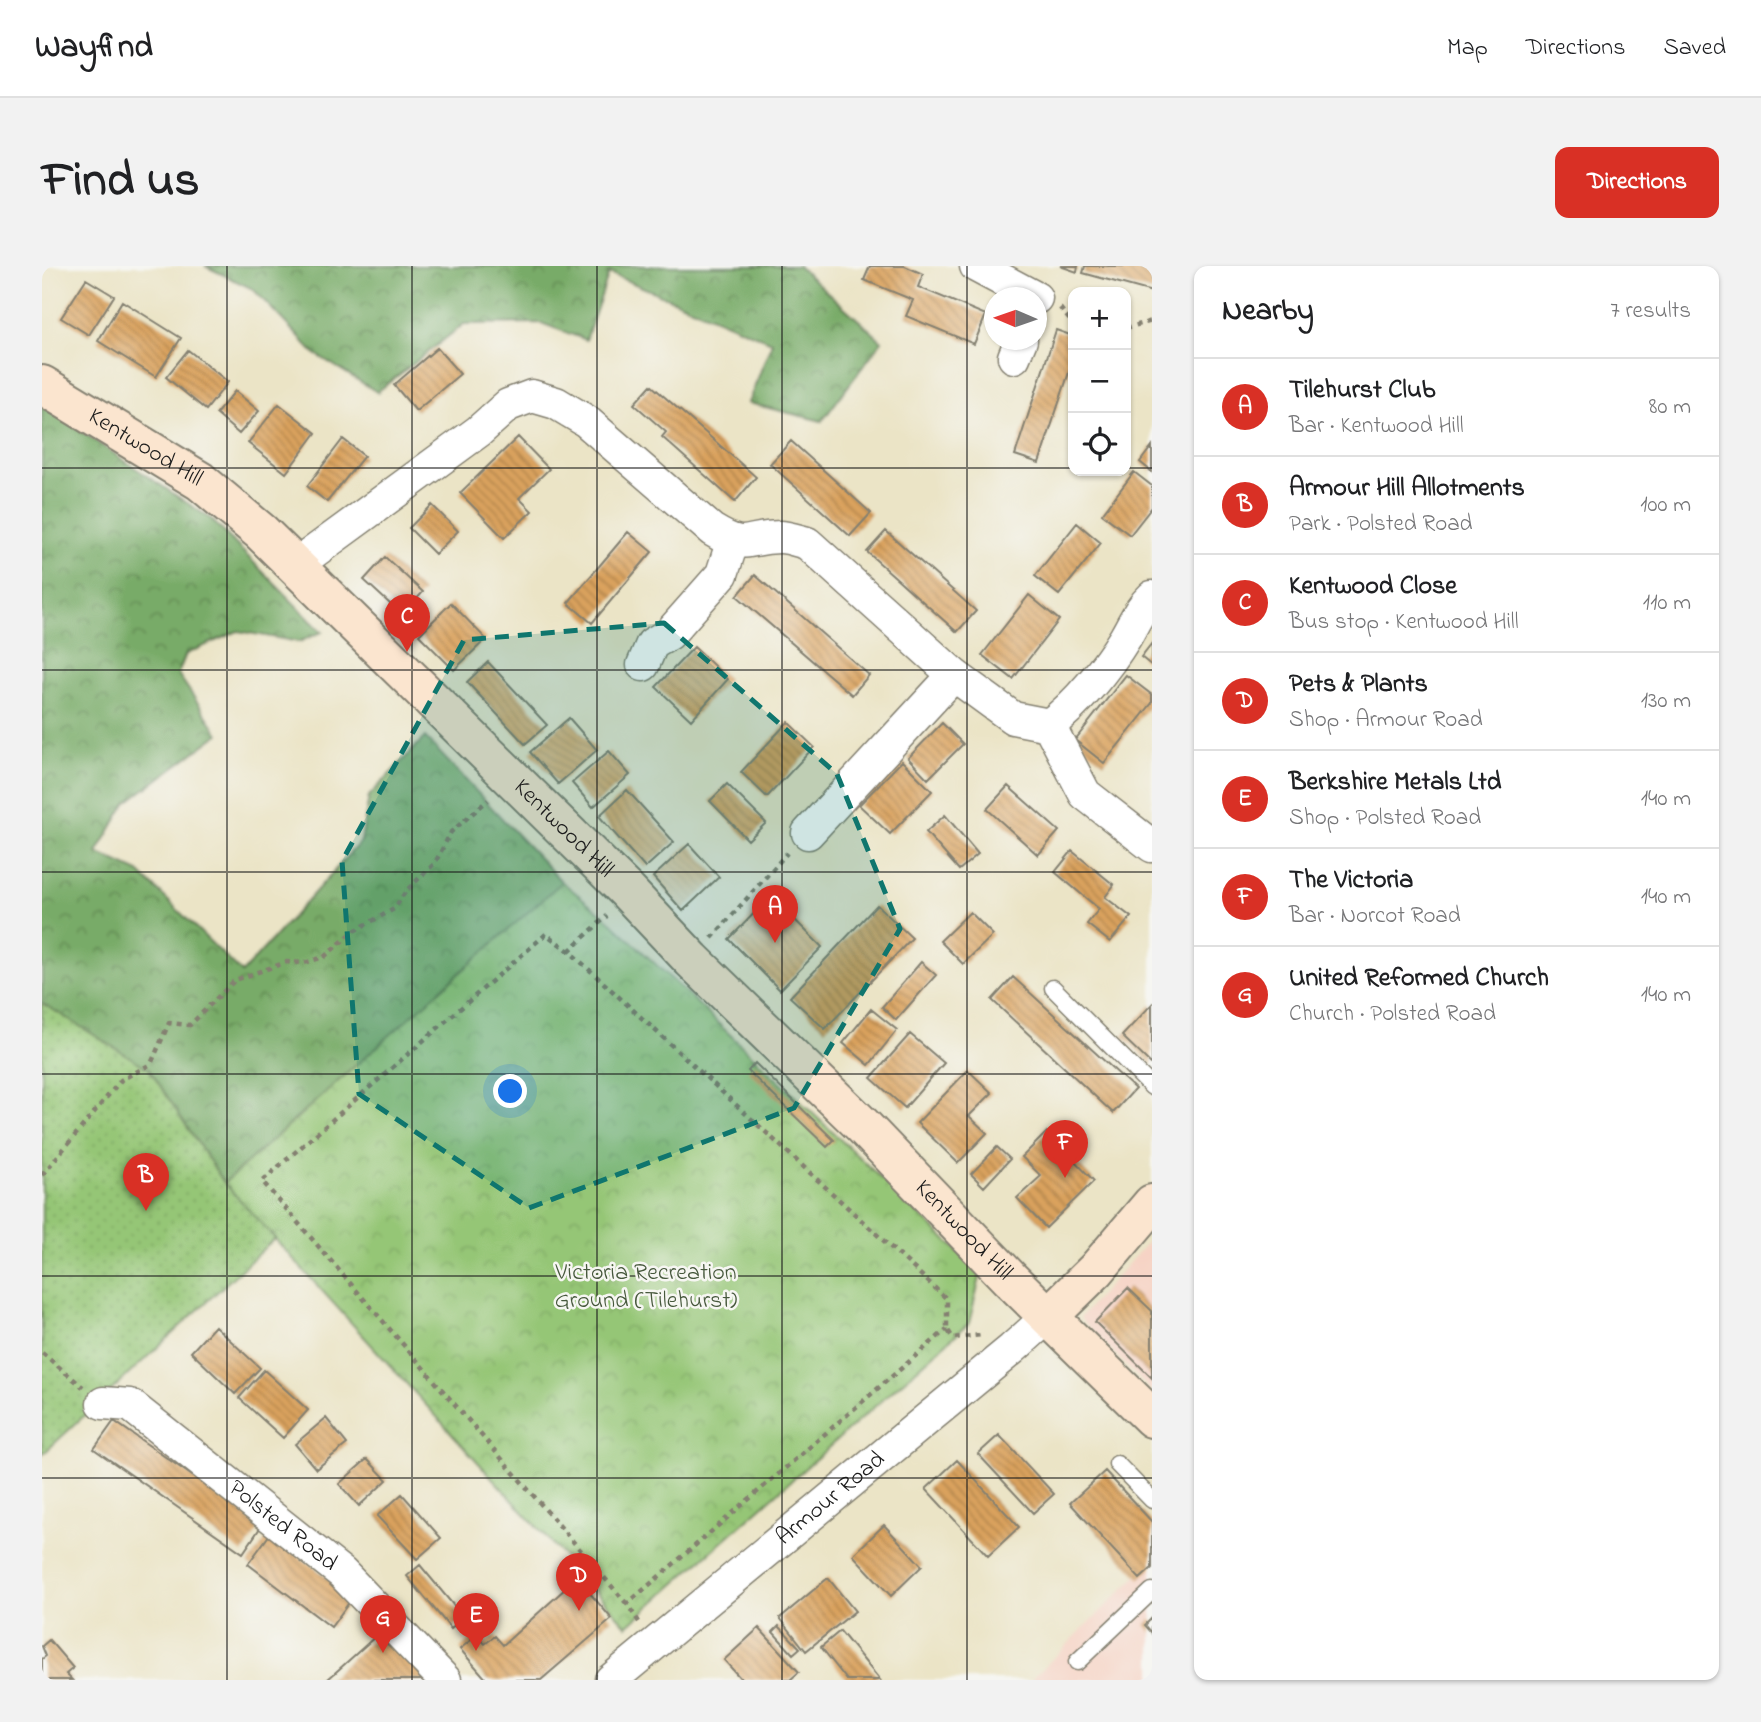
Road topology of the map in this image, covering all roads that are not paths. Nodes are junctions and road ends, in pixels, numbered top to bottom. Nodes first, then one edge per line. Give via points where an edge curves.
1 (976, 266) edge
2 (1015, 287) edge
3 (42, 385) edge
4 (732, 543) junction
5 (296, 565) junction
6 (1152, 597) edge
7 (643, 665) dead end
8 (954, 675) junction
9 (1049, 725) junction
10 (808, 834) road end
11 (1152, 846) edge
12 (1053, 988) dead end
13 (1152, 1087) edge
14 (1152, 1204) edge
15 (1050, 1314) junction
16 (103, 1403) road end
17 (1152, 1418) edge
18 (1117, 1464) dead end
19 (1152, 1501) edge
20 (1152, 1591) edge
21 (1077, 1662) dead end
22 (445, 1680) edge
23 (611, 1680) edge

1 - 2 street
3 - 5 street, Kentwood Hill via 223,497
4 - 5 street via 586,421 556,402 532,396 508,405
4 - 7 street via 722,574 669,634 652,644
4 - 8 street via 781,537 807,543
5 - 15 street, Kentwood Hill
6 - 9 street via 1066,713
8 - 9 street via 1013,718
8 - 10 street
9 - 11 street via 1086,794
12 - 13 lane
14 - 15 street via 1096,1270
15 - 17 street, Kentwood Hill
15 - 23 street, Armour Road
16 - 22 street, Polsted Road via 130,1405 342,1573
18 - 19 lane
20 - 21 lane

